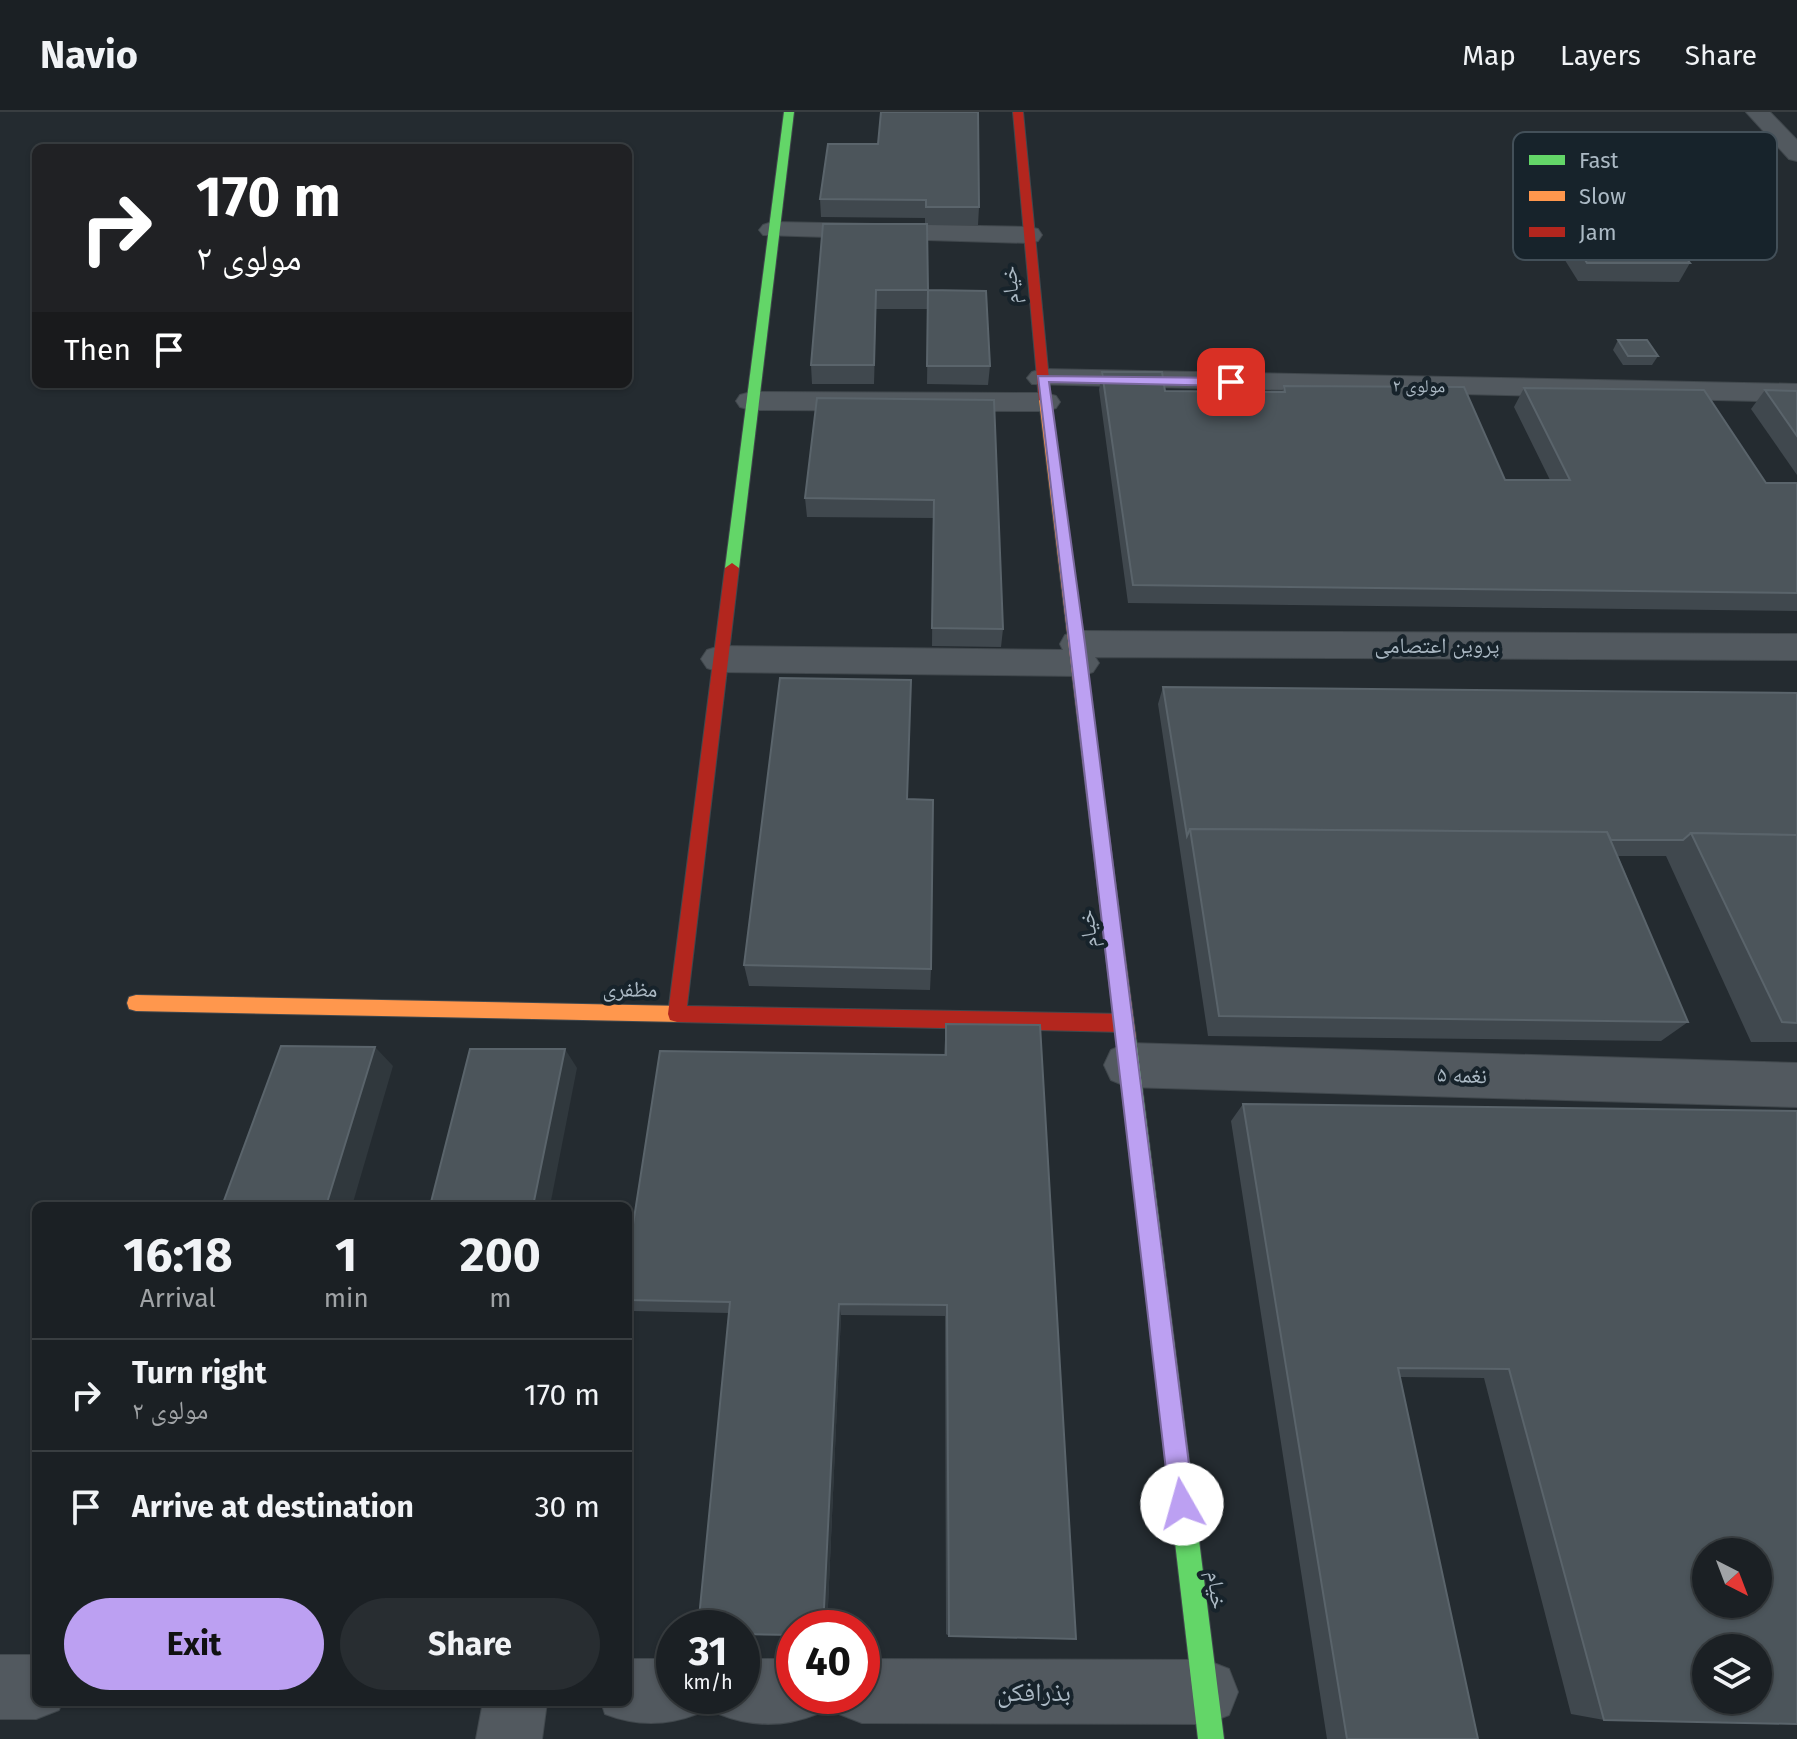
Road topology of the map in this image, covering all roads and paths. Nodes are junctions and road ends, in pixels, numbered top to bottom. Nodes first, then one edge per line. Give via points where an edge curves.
1 (789, 112) edge
2 (1018, 112) edge
3 (1757, 112) edge
4 (1776, 132) edge
5 (1777, 133) edge
6 (1797, 154) edge
7 (772, 230) junction
8 (1029, 235) junction
9 (1044, 390) junction
10 (1797, 393) edge
11 (751, 401) junction
12 (1797, 647) edge
13 (1079, 654) junction
14 (720, 659) junction
15 (136, 1003) dead end
16 (677, 1014) junction
17 (1126, 1044) junction
18 (1797, 1085) edge
19 (0, 1687) edge
20 (32, 1687) edge
21 (632, 1691) edge
22 (656, 1691) edge
23 (880, 1692) edge
24 (514, 1706) edge
25 (1208, 1715) edge
26 (509, 1739) edge

1 - 7 street
2 - 8 street, خیام
3 - 4 street
5 - 6 street
7 - 8 street
7 - 11 street
8 - 9 street, خیام
9 - 10 street, مولوی ۲
9 - 11 street, مولوی ۲
9 - 13 street, خیام
11 - 14 street
12 - 13 street, پروین اعتصامی
13 - 14 street, پروین اعتصامی
13 - 17 street, خیام
14 - 16 street
15 - 16 street, مظفری
16 - 17 street, مظفری
17 - 18 street, نغمه ۵
17 - 25 street, خیام
19 - 20 street
21 - 22 street
23 - 25 street, بذرافکن
24 - 26 street

